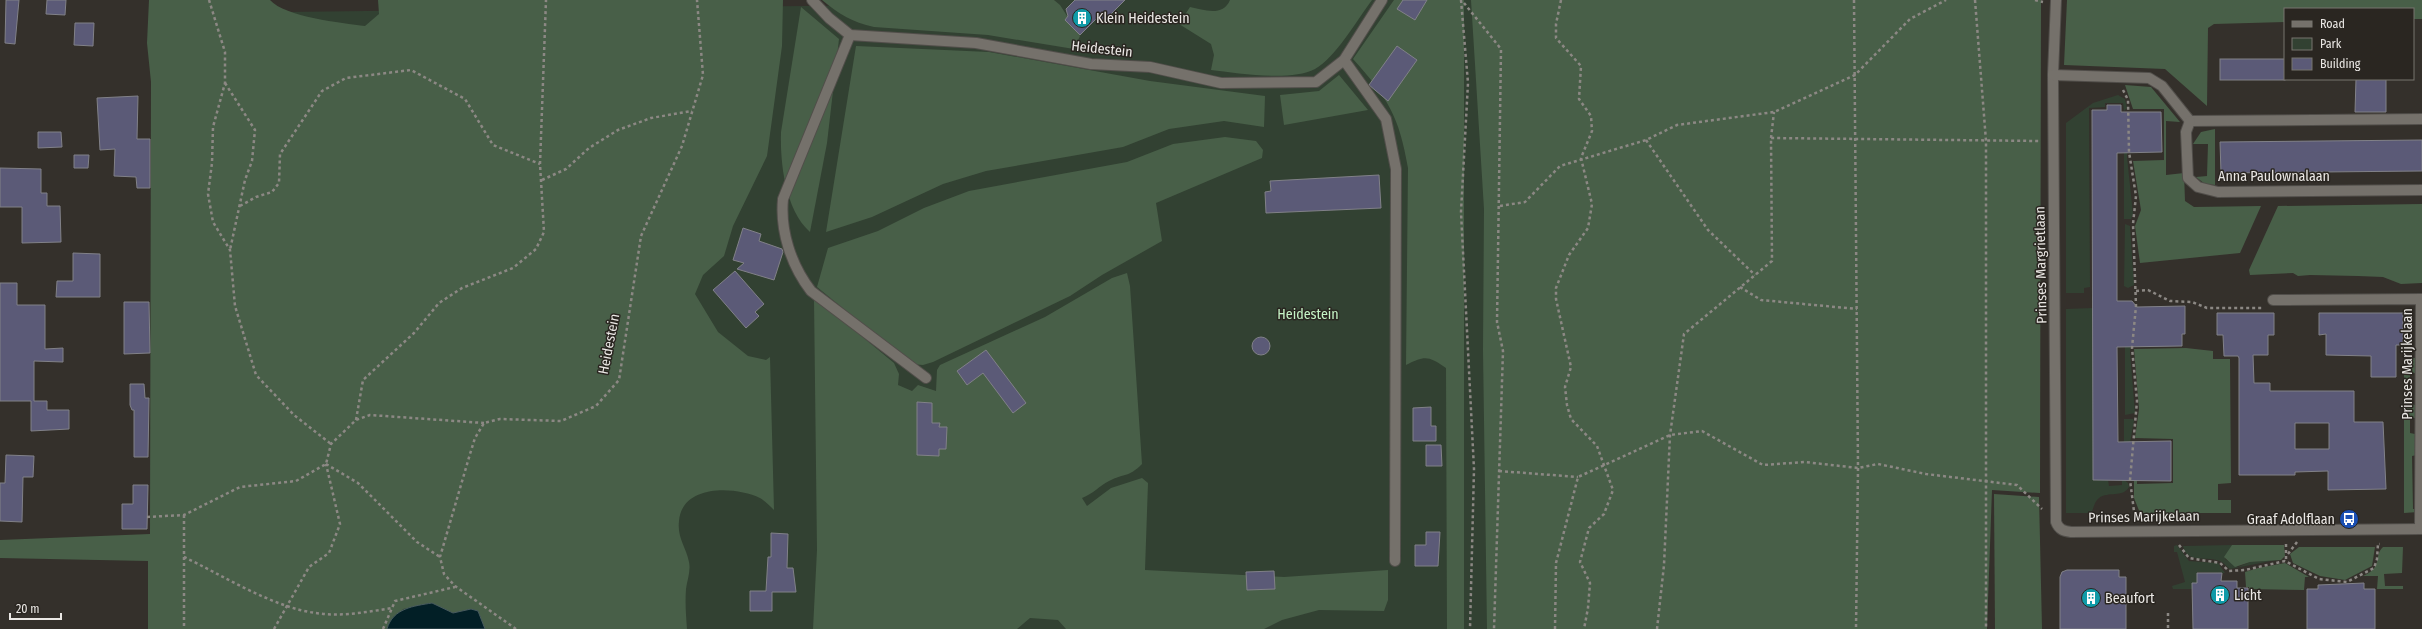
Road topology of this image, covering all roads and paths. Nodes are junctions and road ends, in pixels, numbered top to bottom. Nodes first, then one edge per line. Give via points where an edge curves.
1 (209, 0) edge
2 (546, 0) edge
3 (697, 0) edge
4 (812, 0) edge
5 (1382, 0) edge
6 (1461, 0) edge
7 (1561, 0) edge
8 (1854, 0) edge
9 (1946, 0) edge
10 (1975, 0) edge
11 (2056, 0) edge
12 (1464, 3) dead end
13 (850, 35) junction
14 (1344, 60) junction
15 (2052, 75) junction
16 (1854, 76) junction
17 (2122, 77) junction
18 (225, 83) junction
19 (692, 111) junction
20 (1774, 112) junction
21 (2422, 119) edge
22 (2190, 121) junction
23 (1856, 137) junction
24 (1771, 138) junction
25 (1646, 140) junction
26 (2053, 140) junction
27 (1986, 141) junction
28 (1581, 158) junction
29 (540, 164) junction
30 (542, 180) junction
31 (2422, 190) edge
32 (240, 206) junction
33 (1500, 206) junction
34 (230, 250) junction
35 (1755, 275) junction
36 (1740, 287) junction
37 (2136, 291) junction
38 (2273, 300) joint
39 (1857, 309) junction
40 (926, 378) dead end
41 (356, 420) junction
42 (484, 423) junction
43 (1670, 435) junction
44 (331, 444) junction
45 (326, 464) junction
46 (1604, 465) junction
47 (1858, 468) junction
48 (1499, 471) junction
49 (1578, 477) junction
50 (1988, 482) junction
51 (184, 515) junction
52 (147, 517) dead end
53 (2058, 526) junction
54 (2421, 529) edge
55 (2284, 530) junction
56 (2136, 531) junction
57 (2172, 544) dead end
58 (2386, 544) dead end
59 (184, 557) junction
60 (440, 557) junction
61 (1395, 561) dead end
62 (2286, 561) junction
63 (455, 586) junction
64 (288, 607) junction
65 (392, 608) junction
66 (2168, 613) dead end
67 (184, 629) edge
68 (274, 629) edge
69 (383, 629) edge
70 (516, 629) edge
71 (1470, 629) edge
72 (1494, 629) edge
73 (1555, 629) edge
74 (1584, 629) edge
75 (1657, 629) edge
76 (1856, 629) edge
77 (1986, 629) edge
78 (2168, 629) edge

1 - 18 path via 225,52
2 - 29 path
3 - 19 path, Heidestein via 703,75
4 - 13 street
5 - 14 street, Heidestein
6 - 71 path via 1468,83 1461,212 1474,469
7 - 28 path via 1556,38 1581,66 1579,99 1591,116 1592,131
8 - 16 path
9 - 16 path via 1910,19
10 - 27 path
11 - 15 street, Prinses Margrietlaan
12 - 33 path via 1501,49
13 - 14 street, Heidestein via 976,43 1090,64 1150,67 1221,83 1316,82
13 - 40 street via 783,199 783,232 800,277 811,291
14 - 61 street via 1386,119 1396,169
15 - 17 street
15 - 26 street, Prinses Margrietlaan
16 - 20 path
16 - 23 path
17 - 22 street via 2149,78 2162,86
17 - 37 path via 2122,85 2128,100 2129,152 2136,196 2132,224
18 - 32 path via 255,130 252,161
18 - 34 path via 213,128 208,194 214,222
19 - 30 path via 651,118 618,130 589,148 566,169
19 - 42 path, Heidestein via 682,146 641,236 619,380 596,406 561,421 500,419
20 - 24 path
20 - 25 path via 1677,125
21 - 22 street
22 - 31 street, Anna Paulownalaan via 2186,132 2188,178 2198,188 2218,192
23 - 24 path
23 - 27 path
23 - 39 path
24 - 35 path via 1772,261
25 - 28 path
25 - 35 path via 1708,230
26 - 27 path
26 - 53 street, Prinses Margrietlaan
27 - 50 path
28 - 33 path via 1560,166 1525,202
28 - 46 path via 1592,204 1588,228 1570,255 1556,288 1556,299 1571,367 1565,387 1567,405 1571,418 1597,446
29 - 30 path
29 - 32 path via 493,145 465,100 411,70 346,78 322,91 280,154 279,183 272,192
30 - 41 path via 544,232 536,249 513,268 462,288 439,303 414,333 363,380
32 - 34 path
33 - 48 path via 1498,322 1503,351
34 - 44 path via 235,306 256,375 294,415
35 - 36 path
36 - 39 path via 1761,300
36 - 43 path via 1684,334
37 - 38 path via 2148,290 2170,301 2192,302 2206,308 2262,308 2263,299
37 - 56 path via 2132,348 2137,401 2130,480
38 - 54 street, Prinses Marijkelaan via 2421,299
39 - 47 path
41 - 42 path, Heidestein via 370,415
41 - 44 path
42 - 60 path via 475,438
43 - 46 path
43 - 47 path via 1702,430 1764,466 1805,462
43 - 75 path via 1664,565
44 - 45 path
45 - 51 path via 296,481 240,487
45 - 60 path via 358,483 417,542
45 - 64 path via 340,524 329,553 309,567
46 - 49 path
46 - 74 path via 1613,490 1604,514 1589,528 1580,562 1590,583
47 - 50 path via 1878,464 1926,474
47 - 76 path
48 - 49 path
48 - 72 path
49 - 73 path via 1556,563
50 - 53 path via 2017,485 2040,506 2047,520
50 - 77 path
51 - 52 path
51 - 59 path
53 - 56 street, Prinses Marijkelaan via 2071,532
54 - 55 street, Prinses Marijkelaan
55 - 56 street, Prinses Marijkelaan
55 - 62 path
57 - 62 path via 2179,544 2189,558 2220,562 2229,571
58 - 62 path via 2378,544 2374,568 2347,582 2320,579
59 - 64 path
59 - 67 path
60 - 63 path via 444,574
63 - 65 path via 395,601
63 - 70 path
64 - 65 path via 316,613 360,613
64 - 68 path
65 - 69 path
66 - 78 path

